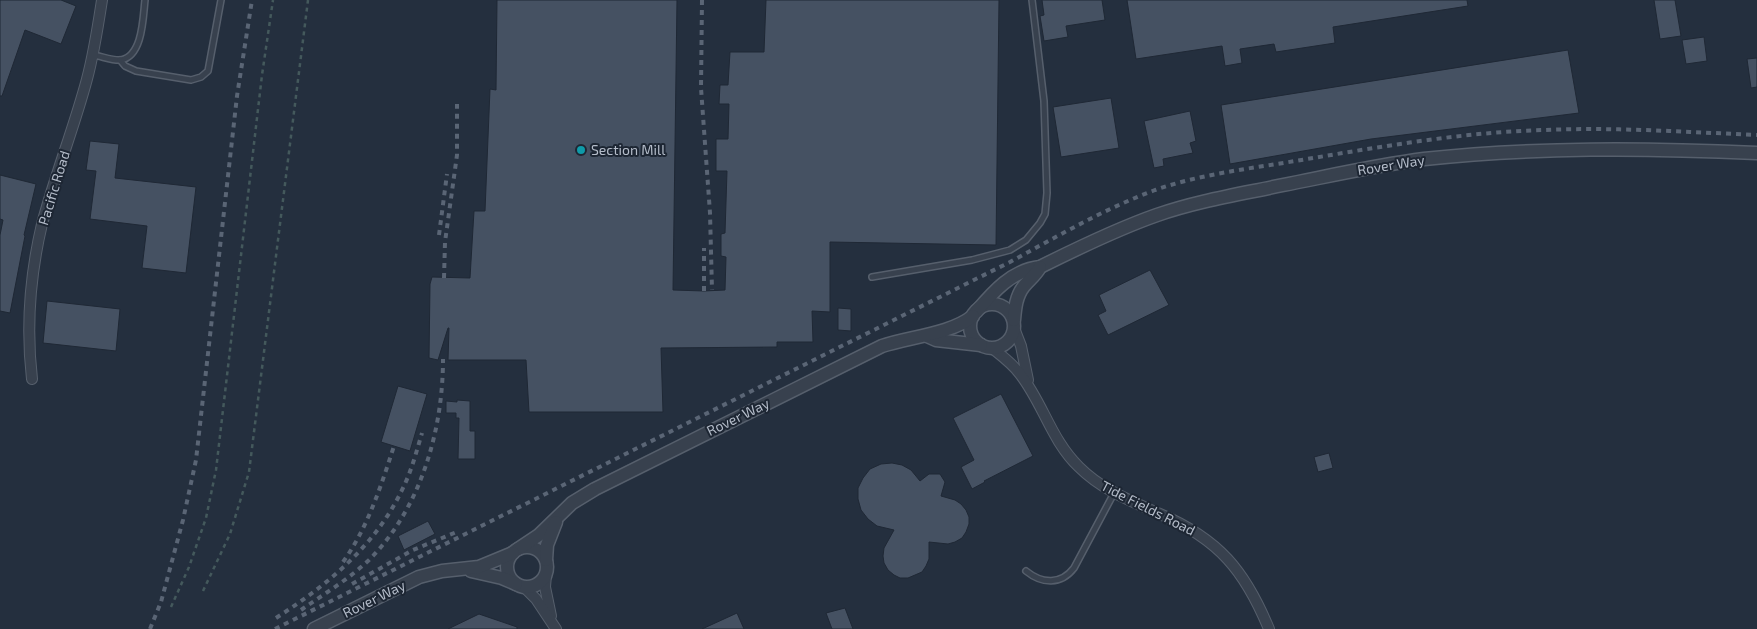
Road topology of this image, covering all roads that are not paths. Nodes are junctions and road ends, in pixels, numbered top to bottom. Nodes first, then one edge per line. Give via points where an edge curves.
1 (102, 0) edge
2 (145, 0) edge
3 (221, 0) edge
4 (1032, 0) edge
5 (93, 55) junction
6 (120, 60) junction
7 (1757, 153) edge
8 (1040, 267) junction
9 (872, 278) dead end
10 (974, 314) junction
11 (1014, 324) junction
12 (927, 336) junction
13 (986, 347) junction
14 (32, 379) dead end
15 (1029, 386) junction
16 (1114, 493) junction
17 (558, 517) junction
18 (516, 551) junction
19 (546, 560) junction
20 (466, 569) junction
21 (1026, 571) dead end
22 (546, 575) junction
23 (520, 586) junction
24 (554, 624) edge
25 (314, 629) edge
26 (1269, 629) edge

1 - 5 street, Pacific Road
2 - 6 lane via 140,41 128,57
3 - 6 lane via 208,71 201,77 191,80 136,71
4 - 9 lane via 1044,101 1047,193 1045,214 1040,223 1026,240 1010,250
5 - 6 lane
5 - 14 street, Pacific Road via 51,193 36,256 29,316
7 - 8 street, Rover Way via 1572,149 1484,153 1394,164 1218,199 1160,214
8 - 10 street, Rover Way via 1029,268 1010,279
8 - 11 street, Rover Way via 1018,296
10 - 11 street via 994,304 1006,309
10 - 12 street, Rover Way via 962,324
10 - 13 street via 970,323 972,335
11 - 13 street via 1013,334 1005,345
11 - 15 street, Tide Fields Road
12 - 13 street, Rover Way
12 - 17 street, Rover Way via 897,341 854,359 590,492
13 - 15 street, Tide Fields Road via 1020,372
15 - 16 street, Tide Fields Road via 1067,454 1089,476
16 - 21 lane via 1070,573 1063,579 1043,581
16 - 26 street, Tide Fields Road via 1186,526 1215,545 1252,590
17 - 18 street, Rover Way via 535,539
17 - 19 street, Rover Way via 547,545
18 - 19 street via 531,548
18 - 20 street, Rover Way
18 - 23 street via 507,564 507,570 512,581
19 - 22 street
20 - 23 street, Rover Way
20 - 25 street, Rover Way via 419,577
22 - 23 street via 539,584
22 - 24 street via 545,587
23 - 24 street via 531,593

